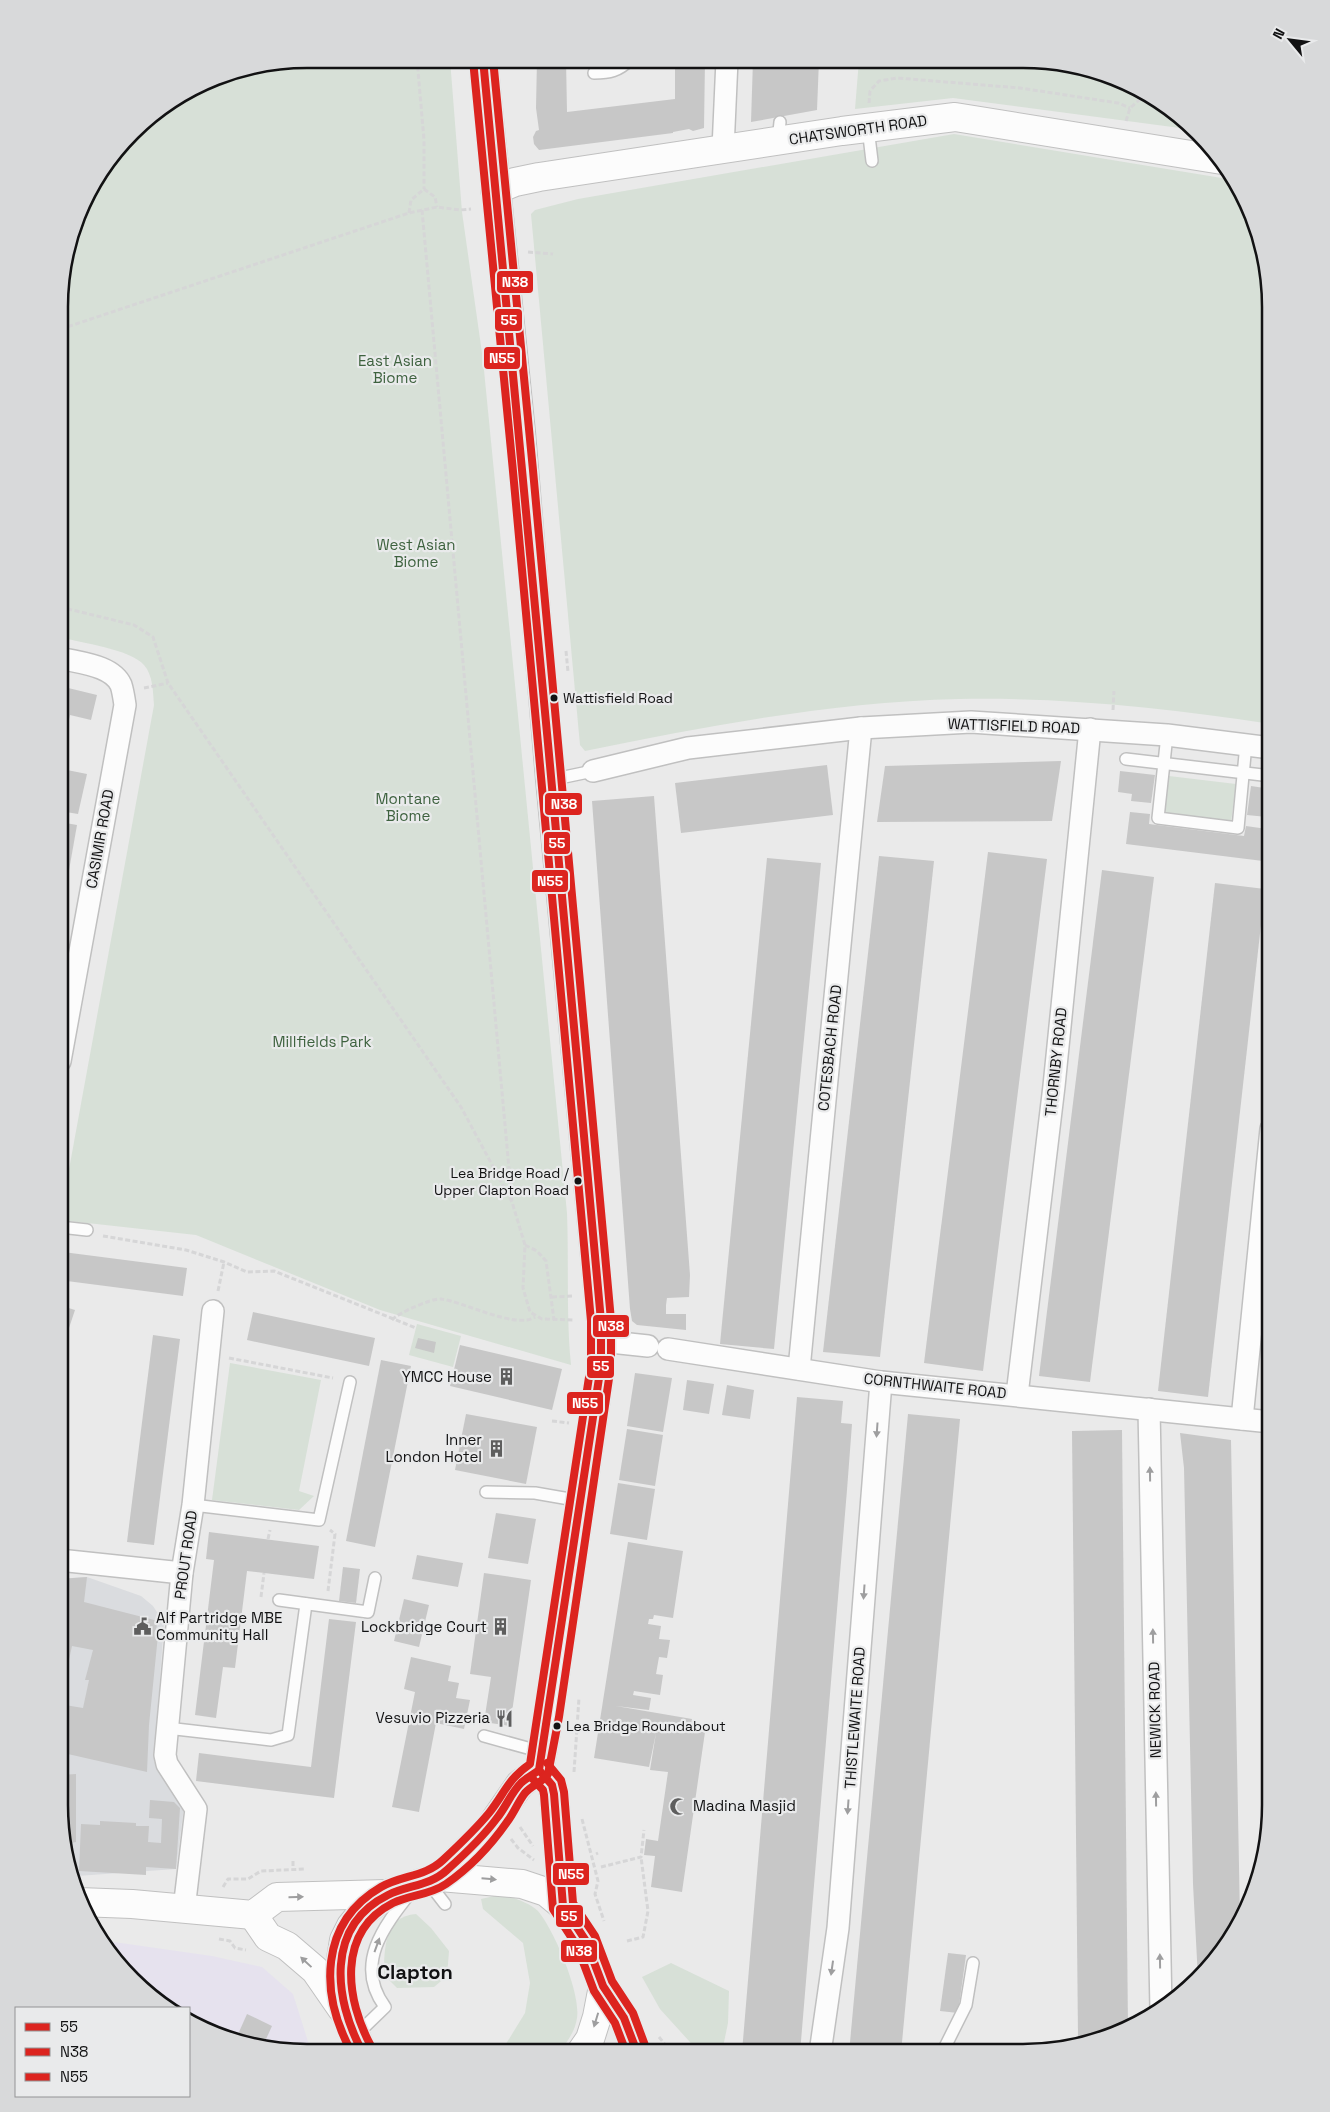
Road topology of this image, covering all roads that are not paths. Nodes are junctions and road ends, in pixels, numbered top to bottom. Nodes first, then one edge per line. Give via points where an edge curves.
1 (484, 68) edge
2 (621, 68) edge
3 (726, 68) edge
4 (594, 73) dead end
5 (869, 118) junction
6 (723, 149) junction
7 (1211, 158) edge
8 (872, 161) dead end
9 (495, 190) junction
10 (68, 660) edge
11 (861, 728) junction
12 (1090, 729) junction
13 (1167, 735) junction
14 (1246, 744) junction
15 (1262, 747) edge
16 (1126, 759) dead end
17 (1164, 764) junction
18 (593, 771) joint
19 (1244, 773) junction
20 (1262, 775) edge
21 (550, 780) junction
22 (68, 1017) edge
23 (1262, 1219) edge
24 (68, 1228) edge
25 (87, 1230) road end
26 (213, 1311) road end
27 (601, 1341) junction
28 (799, 1369) junction
29 (350, 1382) road end
30 (881, 1382) junction
31 (1017, 1395) junction
32 (1149, 1409) junction
33 (1242, 1419) junction
34 (1262, 1421) edge
35 (486, 1492) dead end
36 (581, 1501) junction
37 (193, 1504) junction
38 (68, 1561) edge
39 (182, 1573) junction
40 (375, 1578) dead end
41 (279, 1600) dead end
42 (306, 1604) junction
43 (167, 1728) junction
44 (484, 1736) dead end
45 (540, 1761) junction
46 (428, 1882) junction
47 (387, 1894) junction
48 (88, 1903) edge
49 (445, 1904) dead end
50 (563, 1906) junction
51 (184, 1909) junction
52 (253, 1915) junction
53 (973, 1963) dead end
54 (604, 1986) junction
55 (1161, 2001) edge
56 (354, 2034) edge
57 (587, 2044) edge
58 (634, 2044) edge
59 (821, 2044) edge
60 (946, 2044) edge

1 - 9 main road
2 - 4 lane via 608,73
3 - 6 street
5 - 6 main road, CHATSWORTH ROAD via 779,132
5 - 7 main road, CHATSWORTH ROAD via 955,118
5 - 8 lane
6 - 9 main road, CHATSWORTH ROAD via 524,180
9 - 21 main road via 521,432
10 - 22 street, CASIMIR ROAD via 105,670 116,678 125,704
11 - 12 street, WATTISFIELD ROAD via 971,722
11 - 18 street, WATTISFIELD ROAD via 688,748
11 - 28 street, COTESBACH ROAD
12 - 13 street, WATTISFIELD ROAD
12 - 31 street, THORNBY ROAD via 1054,1086
13 - 14 street, WATTISFIELD ROAD
13 - 17 lane
14 - 15 street, WATTISFIELD ROAD
14 - 19 lane
16 - 17 lane
17 - 19 lane
17 - 19 lane via 1158,818 1229,827 1238,828
18 - 21 lane, WATTISFIELD ROAD
19 - 20 lane
21 - 27 main road via 595,1246
23 - 33 street
24 - 25 lane
26 - 37 street, PROUT ROAD
27 - 28 street, CORNTHWAITE ROAD
27 - 36 main road via 601,1365
28 - 30 street, CORNTHWAITE ROAD
29 - 37 lane via 318,1520
30 - 31 street, CORNTHWAITE ROAD
30 -> 59 street, THISTLEWAITE ROAD via 838,1928
31 - 32 street, CORNTHWAITE ROAD
32 - 33 street, CORNTHWAITE ROAD
55 -> 32 street, NEWICK ROAD
33 - 34 street, CORNTHWAITE ROAD
35 - 36 lane via 535,1493
36 - 45 main road
37 - 39 street, PROUT ROAD
38 - 39 street
39 - 43 street, PROUT ROAD
40 - 42 lane via 368,1612
41 - 42 lane
42 - 43 lane via 288,1735 270,1740
43 - 51 street, PROUT ROAD via 167,1764 196,1809
44 - 45 lane
45 - 46 main road via 489,1829
45 - 50 main road via 554,1794
46 - 47 main road
46 - 49 lane
46 -> 50 main road via 522,1884 546,1892
56 -> 46 lane via 385,2007 376,1994 371,1961 386,1924
52 -> 47 main road via 277,1897
47 - 56 main road via 360,1915 344,1940 340,1985
48 - 51 main road
50 - 54 main road via 586,1941
51 - 52 main road
56 -> 52 main road via 315,1970 292,1950 268,1937
53 - 60 lane via 966,2005
54 -> 57 main road via 598,2017
54 - 58 main road via 624,2018

